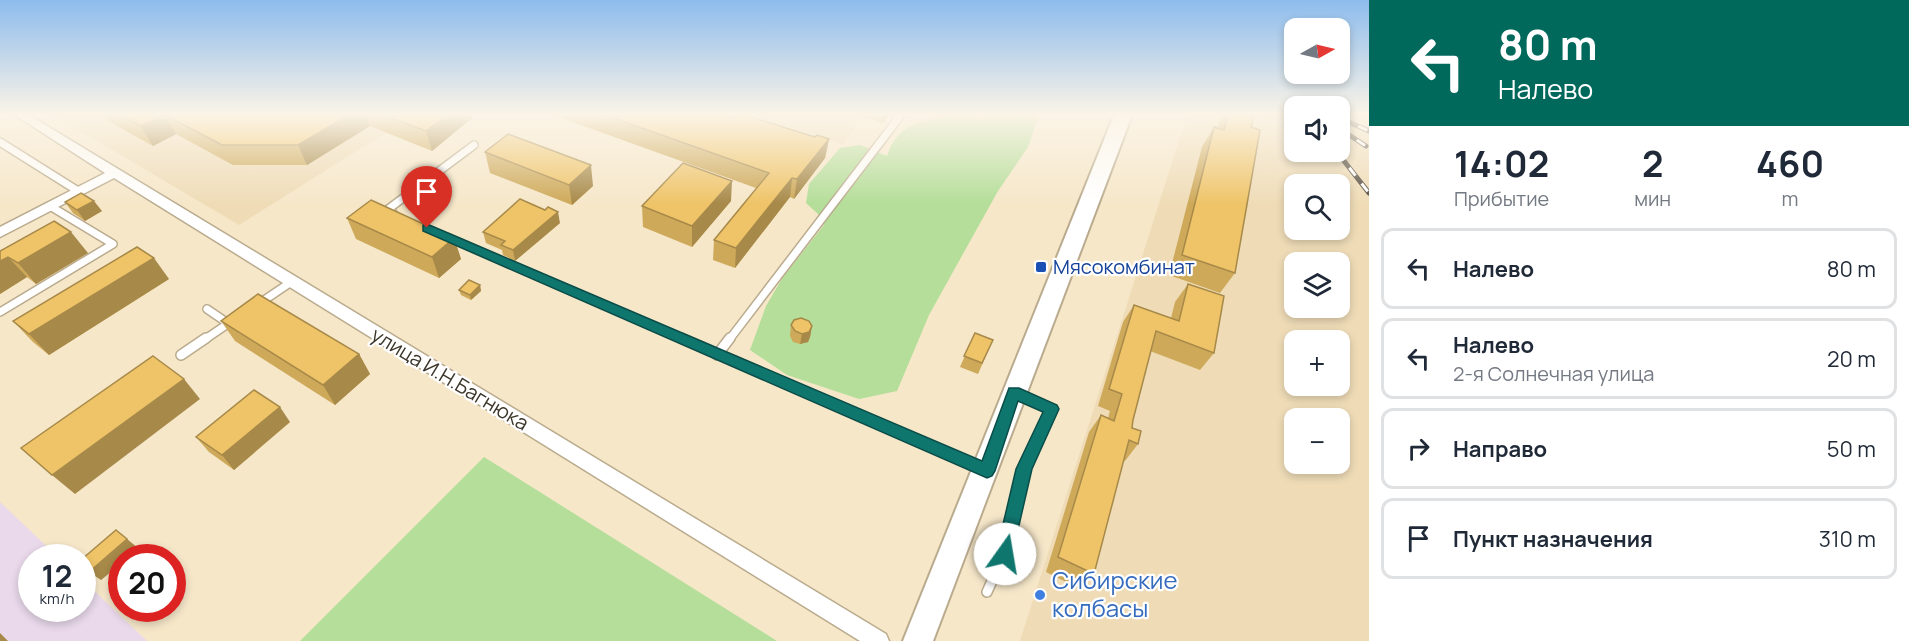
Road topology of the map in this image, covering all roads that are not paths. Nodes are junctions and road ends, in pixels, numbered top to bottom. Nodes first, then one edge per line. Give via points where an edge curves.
1 (5, 145) edge
2 (70, 145) edge
3 (474, 145) dead end
4 (878, 145) edge
5 (1111, 145) edge
6 (114, 172) junction
7 (78, 191) junction
8 (50, 206) junction
9 (398, 215) edge
10 (0, 233) edge
11 (441, 234) edge
12 (291, 282) junction
13 (255, 306) edge
14 (207, 309) dead end
15 (0, 312) edge
16 (238, 318) edge
17 (229, 324) junction
18 (181, 355) dead end
19 (717, 355) junction
20 (1014, 393) junction
21 (987, 471) junction
22 (1005, 554) junction
23 (1027, 564) dead end
24 (987, 592) dead end
25 (879, 641) edge
26 (918, 641) edge

1 - 7 lane
2 - 6 street, улица И.Н.Багнюка
3 - 9 lane via 387,210
4 - 19 lane
5 - 20 main road
6 - 7 street
6 - 12 street, улица И.Н.Багнюка
7 - 8 street
8 - 10 street
8 - 15 lane via 113,244
11 - 19 lane
12 - 13 lane
12 - 25 street, улица И.Н.Багнюка
14 - 17 lane
16 - 17 lane
17 - 18 lane
19 - 21 lane
20 - 21 main road
20 - 22 lane via 1052,409 1024,469
21 - 26 main road
22 - 23 lane
22 - 24 lane

